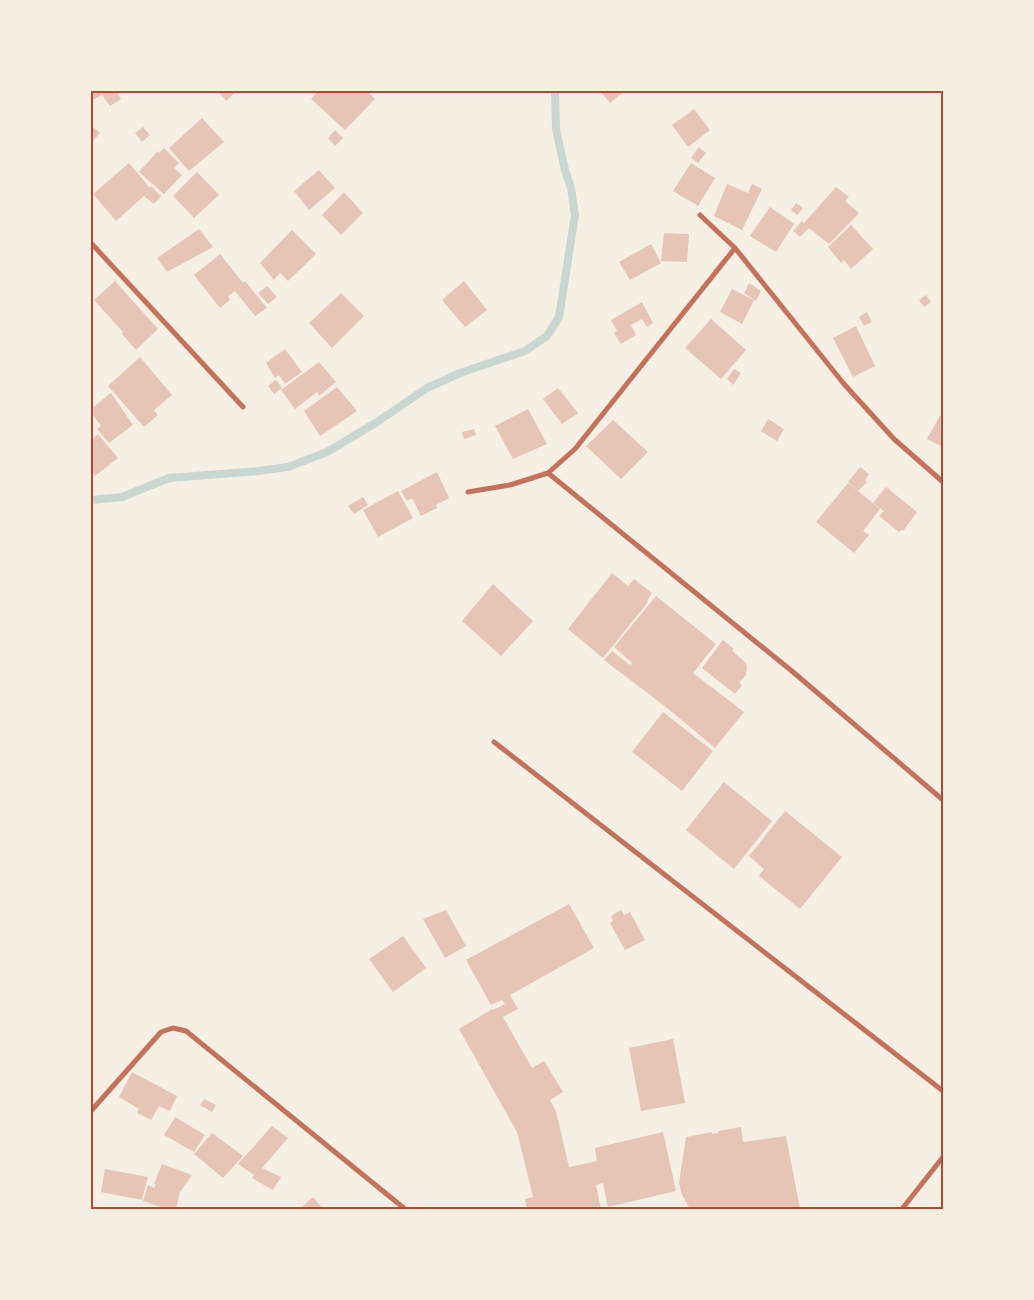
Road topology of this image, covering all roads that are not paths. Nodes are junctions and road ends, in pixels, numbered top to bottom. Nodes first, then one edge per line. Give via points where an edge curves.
1 (700, 215) dead end
2 (91, 243) edge
3 (735, 248) junction
4 (243, 407) dead end
5 (548, 473) junction
6 (943, 482) edge
7 (468, 492) dead end
8 (494, 742) dead end
9 (943, 800) edge
10 (943, 1091) edge
11 (91, 1112) edge
12 (943, 1157) edge
13 (405, 1209) edge
14 (902, 1209) edge

1 - 3 street
2 - 4 street
3 - 5 street via 575,449
3 - 6 street via 844,384 894,439
5 - 7 street via 510,485
5 - 9 street via 793,672
8 - 10 street
11 - 13 street via 161,1032 174,1028 186,1031
12 - 14 street

